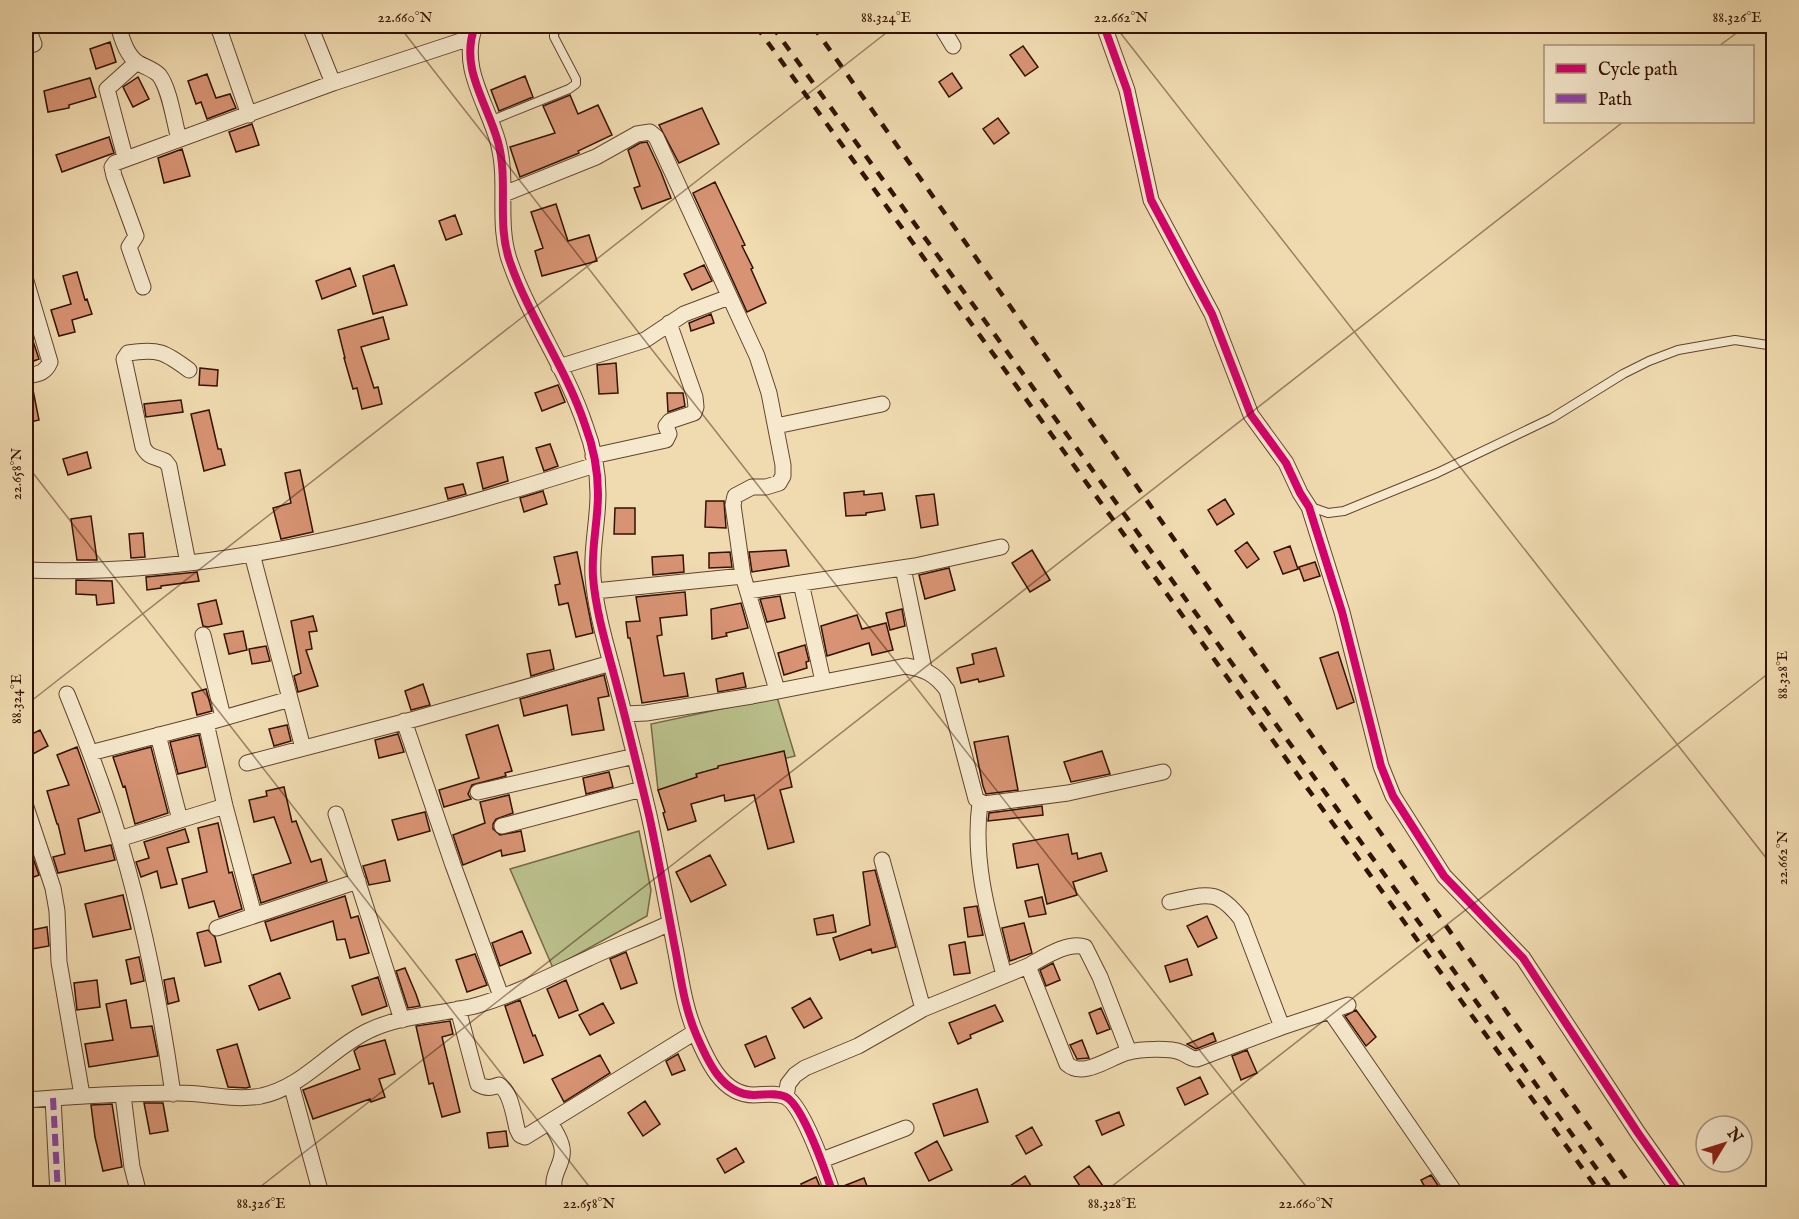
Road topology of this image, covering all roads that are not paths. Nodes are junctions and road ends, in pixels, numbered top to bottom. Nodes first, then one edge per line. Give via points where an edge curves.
1 (27, 26) edge
2 (118, 26) edge
3 (218, 26) edge
4 (310, 26) edge
5 (563, 26) edge
6 (941, 26) edge
7 (1104, 26) edge
8 (473, 32) edge
9 (34, 44) dead end
10 (953, 46) dead end
11 (137, 62) junction
12 (333, 83) junction
13 (249, 115) junction
14 (490, 121) junction
15 (179, 139) junction
16 (125, 157) junction
17 (504, 194) junction
18 (26, 281) edge
19 (143, 287) dead end
20 (729, 297) junction
21 (669, 323) junction
22 (1773, 346) edge
23 (559, 367) junction
24 (189, 370) dead end
25 (26, 376) edge
26 (882, 404) dead end
27 (776, 426) junction
28 (594, 460) junction
29 (1309, 507) junction
30 (1001, 547) dead end
31 (252, 554) junction
32 (188, 563) junction
33 (903, 568) junction
34 (26, 570) edge
35 (743, 576) junction
36 (801, 583) junction
37 (595, 591) junction
38 (748, 591) junction
39 (202, 635) dead end
40 (611, 663) junction
41 (924, 669) junction
42 (823, 681) junction
43 (777, 690) junction
44 (67, 694) dead end
45 (290, 699) junction
46 (625, 714) junction
47 (223, 717) junction
48 (404, 721) junction
49 (206, 723) junction
50 (158, 735) junction
51 (303, 748) junction
52 (90, 753) junction
53 (634, 756) junction
54 (247, 762) dead end
55 (1163, 772) dead end
56 (642, 789) junction
57 (478, 792) dead end
58 (980, 802) junction
59 (225, 806) junction
60 (26, 807) edge
61 (336, 814) dead end
62 (180, 820) junction
63 (501, 826) dead end
64 (119, 838) junction
65 (882, 860) dead end
66 (358, 881) junction
67 (1170, 902) dead end
68 (254, 915) junction
69 (670, 923) junction
70 (217, 928) dead end
71 (1028, 966) junction
72 (1004, 975) junction
73 (501, 996) junction
74 (1348, 1005) dead end
75 (458, 1009) junction
76 (923, 1009) junction
77 (1330, 1011) junction
78 (402, 1020) junction
79 (1282, 1026) junction
80 (695, 1032) junction
81 (1129, 1052) junction
82 (291, 1084) junction
83 (176, 1093) junction
84 (82, 1095) junction
85 (123, 1095) junction
86 (786, 1097) junction
87 (53, 1098) junction
88 (26, 1100) edge
89 (550, 1122) junction
90 (906, 1128) dead end
91 (822, 1160) junction
92 (57, 1194) edge
93 (139, 1194) edge
94 (321, 1194) edge
95 (556, 1194) edge
96 (833, 1194) edge
97 (1456, 1194) edge
98 (1681, 1194) edge

1 - 9 street
2 - 11 street
3 - 13 street
4 - 12 street
5 - 14 lane via 554,32 554,37 576,84
6 - 10 street
7 - 29 street via 1127,90 1151,200 1212,314 1251,415 1286,463
8 - 12 street
8 - 14 street via 469,57 472,76
11 - 15 street via 159,75
11 - 16 street via 106,89
12 - 13 street
13 - 15 street
14 - 17 street via 502,160
15 - 16 street
16 - 19 street via 112,167 135,231 129,247
17 - 20 street via 596,157 637,134 650,132 656,137
17 - 23 street via 503,236 509,261
18 - 25 street via 50,362 41,373
20 - 21 street
20 - 27 street via 760,364
21 - 23 street via 645,340
21 - 28 street via 694,397 694,412 670,421 666,440
22 - 29 lane via 1734,340 1678,350 1623,374 1525,432 1426,478 1344,511 1328,513
23 - 28 street via 586,427
24 - 32 street via 155,350 128,353 124,359 147,455 169,466
26 - 27 street
27 - 35 street via 783,465 779,483 735,496
28 - 31 street via 388,526
28 - 37 street via 598,492 592,552
29 - 98 street via 1342,612 1381,766 1393,796 1444,876 1523,958
30 - 33 street
31 - 32 street
31 - 45 street
32 - 34 street via 86,571
33 - 36 street
33 - 41 street
35 - 37 street
35 - 38 street
36 - 38 street
36 - 42 street
37 - 40 street
38 - 43 street
39 - 47 street
40 - 46 street
40 - 48 street
41 - 42 street via 906,666
41 - 58 street via 947,690
42 - 43 street
43 - 46 street
44 - 52 street
45 - 47 street
45 - 51 street
46 - 53 street
47 - 49 street
48 - 51 street
48 - 73 street
49 - 50 street
49 - 59 street
50 - 52 street
50 - 62 street
51 - 54 street
52 - 64 street
53 - 56 street
53 - 57 street
55 - 58 street via 1068,793
56 - 63 street
56 - 69 street
58 - 72 street via 976,847
59 - 62 street
59 - 68 street
60 - 84 street via 53,888 59,962
61 - 66 street
62 - 64 street
64 - 83 street
65 - 76 street
66 - 68 street
66 - 78 street
67 - 79 street via 1213,896 1224,899 1241,919
68 - 70 street
69 - 73 street
69 - 80 street
71 - 72 street
71 - 81 street via 1067,1064 1086,1069
71 - 81 street via 1065,948 1085,947
72 - 76 street
73 - 75 street
74 - 77 street
75 - 78 street
75 - 89 street via 478,1084 483,1088 503,1087 520,1135 525,1137
76 - 86 street via 858,1046 805,1068 788,1084
77 - 79 street
77 - 97 street
78 - 82 street via 356,1037
79 - 81 street via 1197,1059 1180,1051
80 - 86 street via 728,1087 738,1093
80 - 89 street
82 - 83 street via 245,1098
82 - 94 street
83 - 85 street
84 - 85 street
84 - 87 street
85 - 93 street
86 - 91 street via 795,1105
87 - 88 street
87 - 92 street
89 - 95 street via 562,1146 553,1179
90 - 91 street
91 - 96 street

